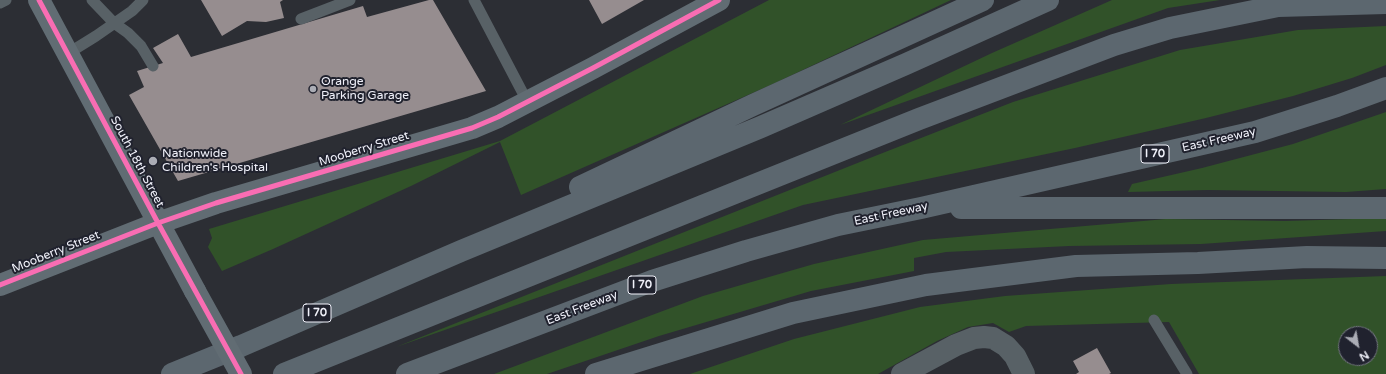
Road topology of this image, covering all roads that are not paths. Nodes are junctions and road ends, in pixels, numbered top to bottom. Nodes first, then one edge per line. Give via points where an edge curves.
1 (6, 0) edge
2 (39, 0) edge
3 (92, 0) edge
4 (142, 0) edge
5 (350, 0) edge
6 (474, 0) edge
7 (719, 0) edge
8 (983, 0) edge
9 (1048, 0) edge
10 (1386, 2) edge
11 (0, 3) edge
12 (300, 19) dead end
13 (114, 24) junction
14 (67, 54) junction
15 (153, 66) dead end
16 (1386, 88) edge
17 (528, 101) junction
18 (921, 208) junction
19 (1386, 208) edge
20 (158, 223) junction
21 (461, 251) junction
22 (1386, 258) edge
23 (0, 285) edge
24 (1154, 320) dead end
25 (172, 374) edge
26 (242, 374) edge
27 (284, 374) edge
28 (407, 374) edge
29 (596, 374) edge
30 (902, 374) edge
31 (1024, 374) edge
32 (1187, 374) edge

1 - 11 lane
2 - 14 street, South 18th Street
3 - 13 lane
4 - 13 lane
5 - 12 lane
6 - 17 lane
7 - 17 street, Mooberry Street
8 - 21 highway via 528,212
9 - 21 highway, I 70 via 760,127
10 - 27 highway via 1278,6 1170,28 1114,45 919,119
13 - 14 lane
13 - 15 lane via 141,46
14 - 20 street, South 18th Street
16 - 18 highway, East Freeway / I 70 via 1255,132
17 - 20 street, Mooberry Street via 472,128 216,203
18 - 19 highway
18 - 28 highway, East Freeway / I 70 via 838,225 652,281
20 - 23 street, Mooberry Street
20 - 26 street, South 18th Street, bridge
21 - 25 highway, I 70
22 - 29 highway via 1307,257 1076,266 926,285 793,312
24 - 32 lane
30 - 31 street via 964,341 984,337 993,338 1010,351

